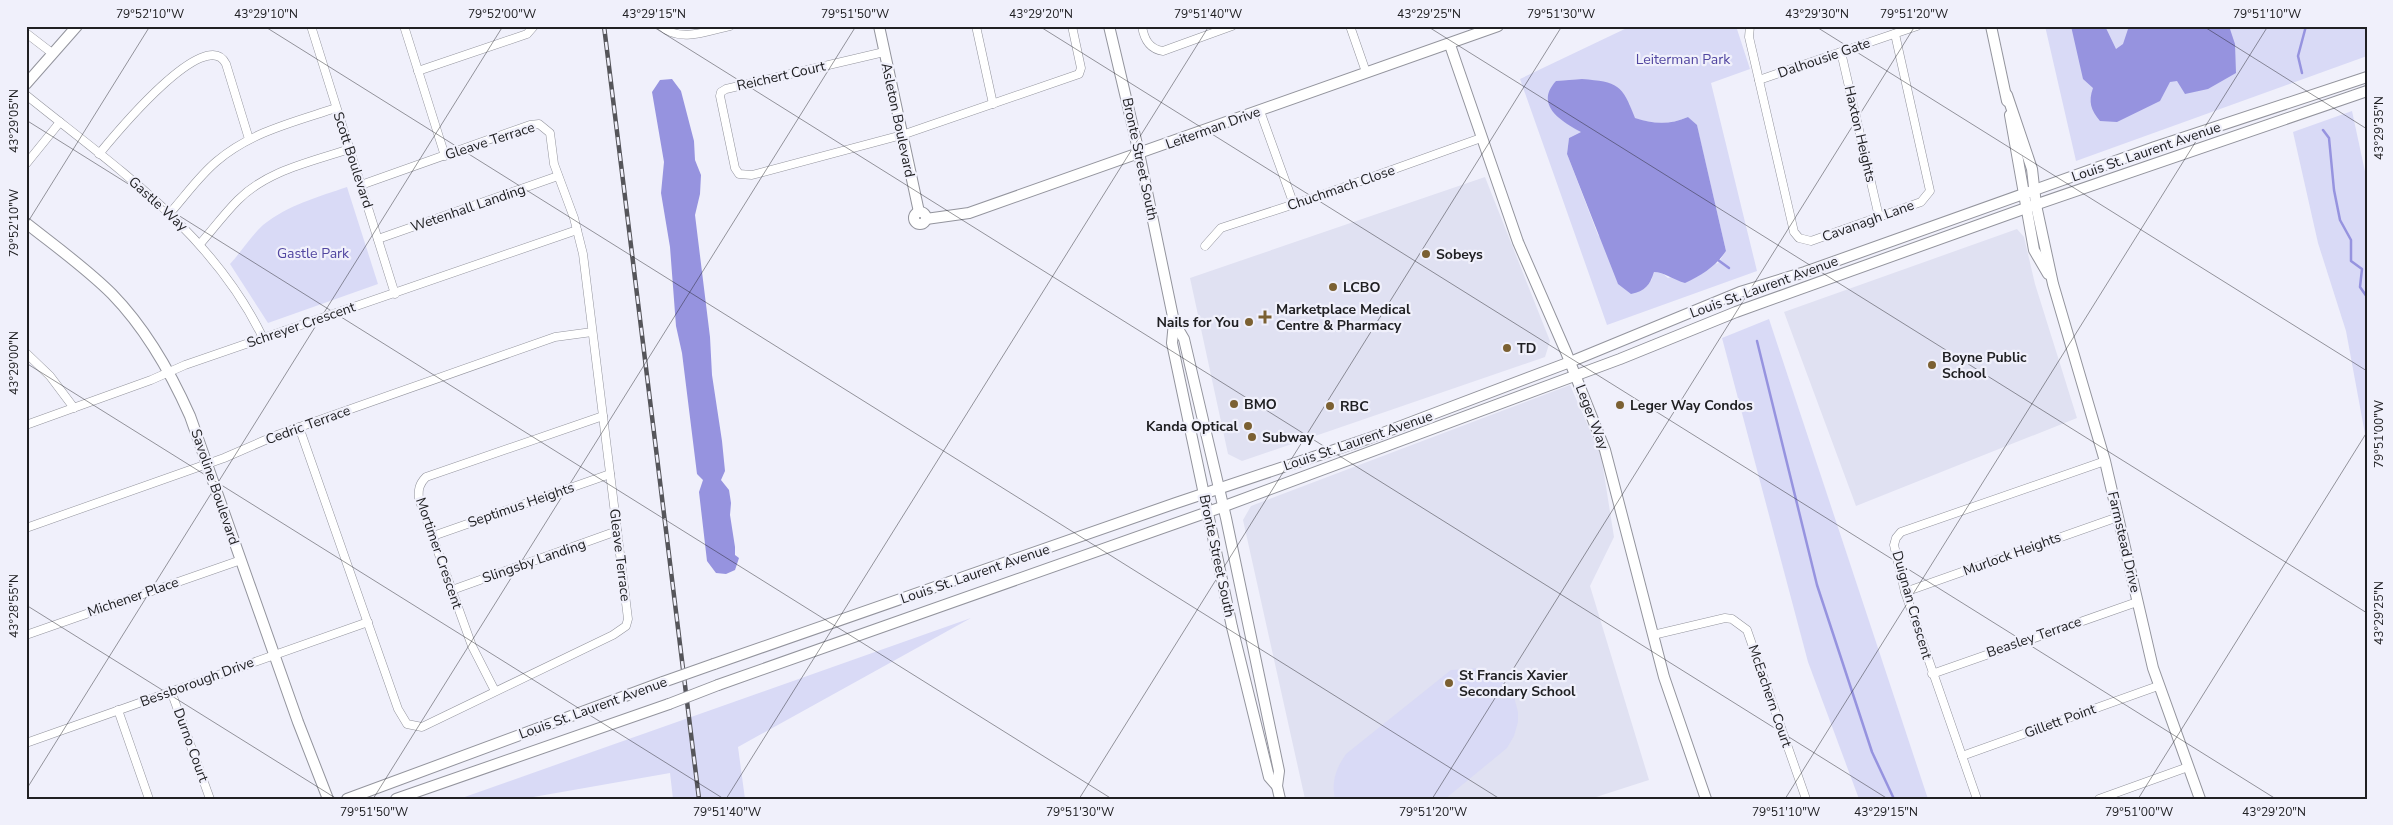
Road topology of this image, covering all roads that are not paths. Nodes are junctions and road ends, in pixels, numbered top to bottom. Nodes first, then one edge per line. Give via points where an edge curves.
1 (77, 26) edge
2 (311, 26) edge
3 (404, 26) edge
4 (534, 26) edge
5 (661, 26) edge
6 (730, 26) edge
7 (879, 26) edge
8 (976, 26) edge
9 (1072, 26) edge
10 (1110, 26) edge
11 (1142, 26) edge
12 (1232, 26) edge
13 (1350, 26) edge
14 (1498, 26) edge
15 (1750, 26) edge
16 (1917, 26) edge
17 (1991, 26) edge
18 (26, 33) edge
19 (1895, 34) junction
20 (1450, 45) junction
21 (884, 52) junction
22 (1841, 52) junction
23 (52, 53) junction
24 (418, 71) junction
25 (1366, 72) junction
26 (2367, 77) edge
27 (1759, 80) junction
28 (26, 84) edge
29 (2367, 91) edge
30 (26, 95) edge
31 (2007, 95) junction
32 (993, 104) junction
33 (336, 108) junction
34 (1260, 111) junction
35 (60, 122) junction
36 (902, 135) junction
37 (1482, 138) junction
38 (249, 139) junction
39 (349, 149) junction
40 (99, 154) junction
41 (1139, 154) junction
42 (444, 156) junction
43 (26, 164) edge
44 (558, 176) junction
45 (361, 185) junction
46 (2035, 191) junction
47 (2024, 194) junction
48 (1294, 205) junction
49 (2036, 205) junction
50 (2026, 208) junction
51 (170, 213) junction
52 (922, 216) joint
53 (1879, 217) junction
54 (26, 223) edge
55 (577, 230) junction
56 (378, 239) junction
57 (200, 244) junction
58 (1205, 246) dead end
59 (2053, 284) junction
60 (395, 294) junction
61 (1174, 322) junction
62 (592, 332) junction
63 (263, 338) junction
64 (26, 352) edge
65 (1570, 362) junction
66 (170, 372) junction
67 (1576, 375) junction
68 (74, 408) junction
69 (603, 416) junction
70 (26, 425) edge
71 (299, 427) junction
72 (2105, 461) junction
73 (207, 464) junction
74 (610, 474) junction
75 (1218, 489) junction
76 (1203, 494) junction
77 (1222, 507) junction
78 (1207, 512) junction
79 (2118, 517) junction
80 (26, 528) edge
81 (617, 531) junction
82 (432, 536) junction
83 (241, 560) junction
84 (452, 590) junction
85 (1905, 592) junction
86 (2137, 602) junction
87 (368, 622) junction
88 (26, 635) edge
89 (1653, 635) junction
90 (274, 655) junction
91 (1932, 674) junction
92 (2158, 686) junction
93 (171, 691) junction
94 (495, 691) junction
95 (118, 710) junction
96 (26, 743) edge
97 (1962, 756) junction
98 (2188, 767) junction
99 (1277, 786) junction
100 (149, 799) edge
101 (210, 799) edge
102 (328, 799) edge
103 (347, 799) edge
104 (396, 799) edge
105 (1280, 799) edge
106 (1706, 799) edge
107 (1806, 799) edge
108 (1977, 799) edge
109 (2099, 799) edge
110 (2200, 799) edge

1 - 23 main road
2 - 33 street, Scott Boulevard
3 - 24 street
4 - 24 street via 527,34
5 - 6 street via 680,36
7 - 21 main road, Asleton Boulevard
8 - 32 street
9 - 32 street via 1081,68 1079,74
10 - 41 main road, Bronte Street South
11 - 12 street via 1149,45 1162,51
13 - 25 street
14 - 20 main road, Leiterman Drive
15 - 27 street, Cavanagh Lane via 1748,37
16 - 19 street, Dalhousie Gate
17 - 31 main road, Farmstead Drive
18 - 23 street
19 - 22 street, Dalhousie Gate
19 - 53 street, Cavanagh Lane via 1930,191 1921,202
20 - 25 main road, Leiterman Drive
20 - 37 main road, Leger Way
21 - 36 main road, Asleton Boulevard
21 - 36 street, Reichert Court via 721,92 735,168 738,174 752,174
22 - 27 street, Dalhousie Gate
22 - 53 street, Haxton Heights
23 - 28 main road
24 - 42 street
25 - 34 main road, Leiterman Drive
26 - 46 main road, Louis St. Laurent Avenue via 2155,147
27 - 53 street, Cavanagh Lane via 1794,232 1799,238 1811,241
29 - 49 main road, Louis St. Laurent Avenue
30 - 35 street, Gastle Way
31 - 46 main road, Farmstead Drive via 2032,169
31 - 47 main road, Farmstead Drive
32 - 36 street
33 - 38 street
33 - 39 street, Scott Boulevard
34 - 41 main road, Leiterman Drive
34 - 48 street
35 - 40 street, Gastle Way
35 - 43 street
36 - 52 main road, Asleton Boulevard
37 - 48 street, Chuchmach Close
37 - 65 main road, Leger Way via 1518,242
38 - 40 street via 226,64 220,56 212,54 152,93
38 - 51 street via 204,172
39 - 45 street, Scott Boulevard
39 - 57 street via 284,170 255,186 238,200
40 - 51 street, Gastle Way
41 - 52 main road, Leiterman Drive via 969,213
41 - 61 main road, Bronte Street South
42 - 44 street, Gleave Terrace via 539,124 550,133
42 - 45 street, Gleave Terrace
44 - 55 street, Gleave Terrace
44 - 56 street, Wetenhall Landing
45 - 56 street, Scott Boulevard
46 - 47 main road, Louis St. Laurent Avenue
46 - 49 main road, Farmstead Drive
47 - 50 main road, Farmstead Drive
47 - 65 main road, Louis St. Laurent Avenue via 1740,292
48 - 58 street, Chuchmach Close via 1221,228
49 - 50 main road, Louis St. Laurent Avenue
49 - 59 main road, Farmstead Drive
50 - 59 main road, Farmstead Drive via 2034,250
50 - 67 main road, Louis St. Laurent Avenue via 1736,312
51 - 57 street, Gastle Way
54 - 66 main road, Savoline Boulevard via 116,299 143,331
55 - 60 street, Schreyer Crescent
55 - 62 street, Gleave Terrace
56 - 60 street, Scott Boulevard
57 - 63 street, Gastle Way via 231,283
59 - 72 main road, Farmstead Drive
60 - 63 street, Schreyer Crescent
61 - 75 main road, Bronte Street South via 1184,339
61 - 76 main road, Bronte Street South via 1172,343
62 - 69 street, Gleave Terrace
62 - 71 street, Cedric Terrace via 555,337
63 - 66 street, Schreyer Crescent
64 - 68 street via 50,376
65 - 67 main road, Leger Way
65 - 75 main road, Louis St. Laurent Avenue via 1368,439
66 - 68 street, Schreyer Crescent
66 - 73 main road, Savoline Boulevard
67 - 77 main road, Louis St. Laurent Avenue
67 - 89 main road, Leger Way via 1605,450
68 - 70 street, Schreyer Crescent
69 - 74 street, Gleave Terrace
69 - 82 street, Mortimer Crescent via 426,478 418,492
71 - 73 street, Cedric Terrace
71 - 87 street, Gleave Terrace
72 - 79 main road, Farmstead Drive
72 - 85 street, Duignan Crescent via 1901,532 1894,545
73 - 80 street, Cedric Terrace
73 - 83 main road, Savoline Boulevard
74 - 81 street, Gleave Terrace
74 - 82 street, Septimus Heights
75 - 76 main road, Louis St. Laurent Avenue
75 - 77 main road, Bronte Street South
76 - 78 main road, Bronte Street South
76 - 103 main road, Louis St. Laurent Avenue, bridge via 663,682
77 - 78 main road, Louis St. Laurent Avenue
77 - 99 main road, Bronte Street South via 1279,771
78 - 99 main road, Bronte Street South via 1269,777
78 - 104 main road, Louis St. Laurent Avenue, bridge
79 - 85 street, Murlock Heights
79 - 86 main road, Farmstead Drive
81 - 84 street, Slingsby Landing
81 - 94 street, Gleave Terrace via 628,619 626,626 614,635
82 - 84 street, Mortimer Crescent
83 - 88 street, Michener Place
83 - 90 main road, Savoline Boulevard
84 - 94 street, Mortimer Crescent via 472,646
85 - 91 street, Duignan Crescent
86 - 91 street, Beasley Terrace
86 - 92 main road, Farmstead Drive
87 - 90 street, Bessborough Drive
87 - 94 street, Gleave Terrace via 406,724 422,727
89 - 106 main road, Leger Way
89 - 107 street, McEachern Court via 1725,618 1748,630
90 - 93 street, Bessborough Drive
90 - 102 main road, Savoline Boulevard
91 - 97 street, Duignan Crescent
92 - 97 street, Gillett Point
92 - 98 main road, Farmstead Drive
93 - 95 street, Bessborough Drive
93 - 101 street, Durno Court
95 - 96 street, Bessborough Drive
95 - 100 street
97 - 108 street, Duignan Crescent
98 - 109 street
98 - 110 main road, Farmstead Drive
99 - 105 main road, Bronte Street South

